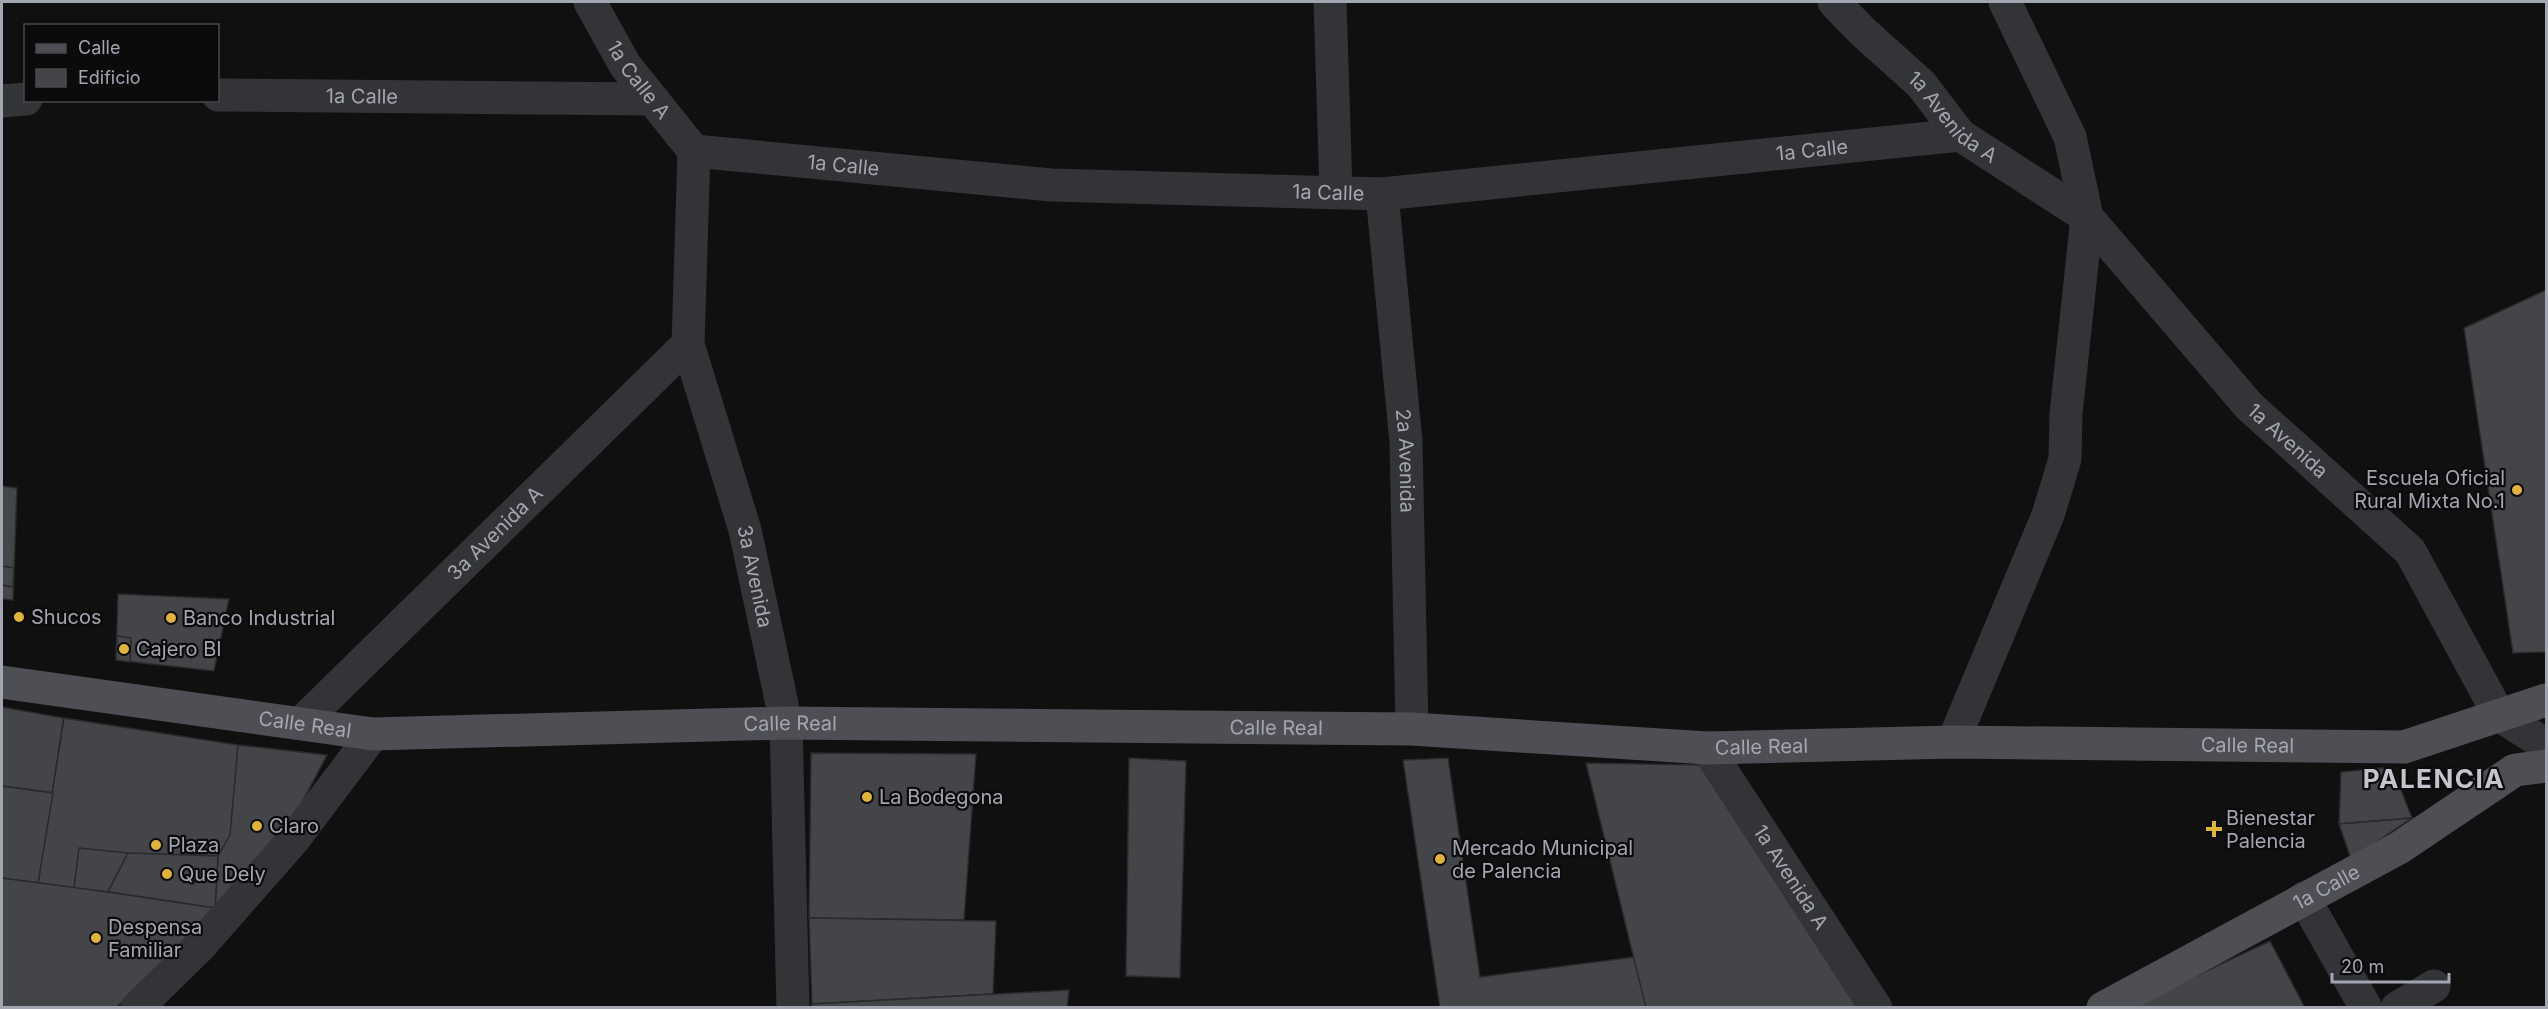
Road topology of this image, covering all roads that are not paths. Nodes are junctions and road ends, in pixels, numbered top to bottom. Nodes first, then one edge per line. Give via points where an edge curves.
1 (590, 2) edge
2 (1330, 2) edge
3 (1834, 2) edge
4 (2006, 2) edge
5 (219, 95) edge
6 (24, 99) edge
7 (652, 99) junction
8 (2, 100) edge
9 (1960, 135) junction
10 (694, 151) junction
11 (1336, 191) junction
12 (1382, 194) junction
13 (2087, 217) junction
14 (688, 344) junction
15 (2, 682) edge
16 (2547, 700) edge
17 (2499, 716) junction
18 (302, 722) junction
19 (786, 723) junction
20 (1412, 729) junction
21 (373, 734) junction
22 (1953, 742) junction
23 (2547, 745) edge
24 (1707, 748) junction
25 (2547, 766) edge
26 (2304, 898) junction
27 (2434, 986) dead end
28 (137, 1008) edge
29 (792, 1008) edge
30 (1876, 1008) edge
31 (2103, 1008) edge
32 (2366, 1008) edge
33 (2397, 1008) edge

1 - 7 street, 1a Calle A via 625,64
2 - 11 street
3 - 9 street, 1a Avenida A via 1921,84
4 - 13 street, 1a Avenida via 2070,138
5 - 7 street, 1a Calle
6 - 8 street
7 - 10 street, 1a Calle A
9 - 12 street, 1a Calle
9 - 13 street, 1a Avenida A
10 - 11 street, 1a Calle via 1051,185
10 - 14 street, 3a Avenida
11 - 12 street, 1a Calle
12 - 20 street, 2a Avenida via 1406,442
13 - 17 street, 1a Avenida via 2249,406 2410,551
13 - 22 street, 1a Avenida via 2066,414 2065,459 2048,515
14 - 18 street, 3a Avenida A
14 - 19 street, 3a Avenida via 746,530
15 - 18 main road, Calle Real
16 - 17 main road, Calle Real
17 - 22 main road, Calle Real via 2404,747
17 - 23 street
18 - 21 main road, Calle Real
19 - 20 main road, Calle Real
19 - 21 main road, Calle Real
19 - 29 street, 3a Avenida
20 - 24 main road, Calle Real
21 - 28 street via 294,839 200,946
22 - 24 main road, Calle Real
24 - 30 street, 1a Avenida A
25 - 26 main road, 1a Calle via 2515,770 2399,848
26 - 31 main road, 1a Calle
26 - 32 street
27 - 33 street

